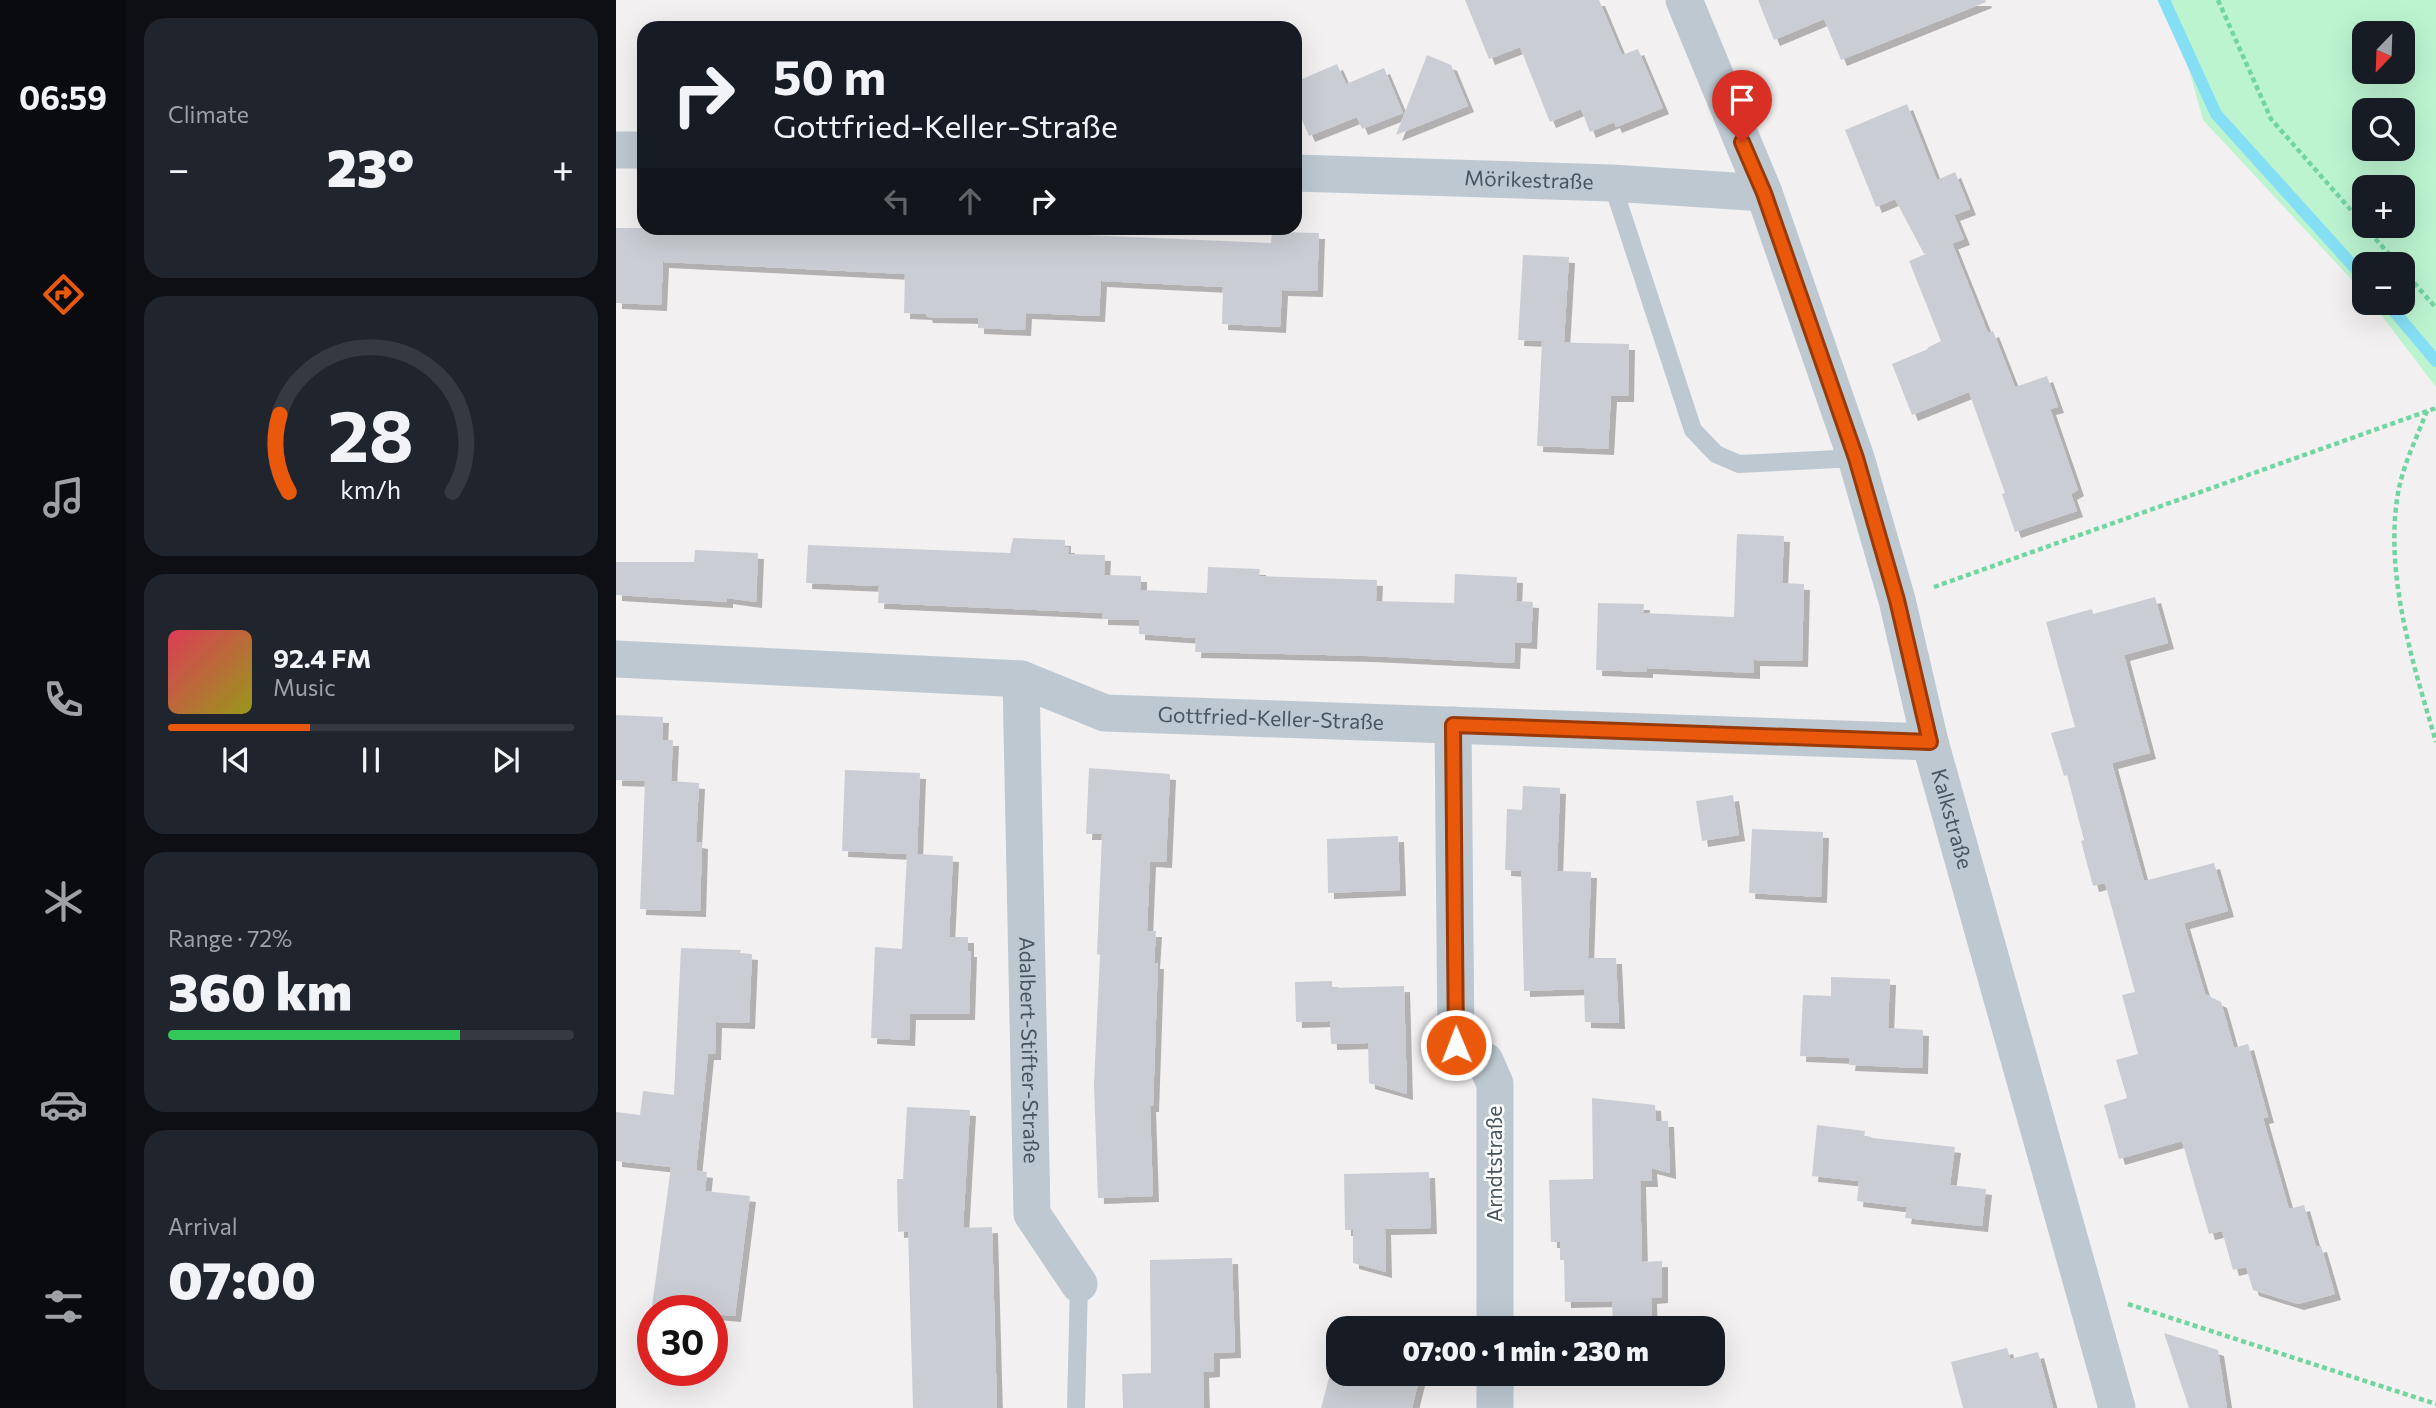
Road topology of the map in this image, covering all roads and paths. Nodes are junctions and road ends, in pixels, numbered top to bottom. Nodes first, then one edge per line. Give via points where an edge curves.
1 (1684, 0) edge
2 (2218, 0) edge
3 (616, 150) edge
4 (637, 150) edge
5 (1302, 173) edge
6 (1612, 183) junction
7 (1764, 193) junction
8 (2352, 212) edge
9 (2375, 238) edge
10 (2387, 252) edge
11 (2415, 284) edge
12 (2436, 308) edge
13 (2436, 408) edge
14 (2428, 411) junction
15 (1856, 458) junction
16 (1897, 600) junction
17 (616, 659) edge
18 (1021, 679) junction
19 (1453, 725) junction
20 (2436, 741) edge
21 (1930, 742) junction
22 (1079, 1284) joint
23 (2084, 1290) junction
24 (1495, 1316) edge
25 (1495, 1386) edge
26 (2436, 1404) edge
27 (1076, 1408) edge
28 (1495, 1408) edge
29 (2117, 1408) edge

1 - 7 street, Kalkstraße
2 - 8 path via 2271,119
3 - 4 street
5 - 6 street, Mörikestraße
6 - 7 street, Mörikestraße
6 - 15 lane via 1693,430 1716,454 1739,464
7 - 15 street, Kalkstraße
9 - 10 path
11 - 12 path
13 - 14 path
14 - 16 path
14 - 20 path via 2399,491 2394,544 2416,674
15 - 16 street, Kalkstraße
16 - 21 street, Kalkstraße
17 - 18 street, Gottfried-Keller-Straße
18 - 19 street, Gottfried-Keller-Straße via 1105,713
18 - 22 street, Adalbert-Stifter-Straße via 1032,1214
19 - 21 street, Gottfried-Keller-Straße
19 - 24 street, Arndtstraße via 1456,1045 1485,1061 1495,1084
21 - 23 street, Kalkstraße
22 - 27 lane, Adalbert-Stifter-Straße
23 - 26 path
23 - 29 street, Kalkstraße
25 - 28 street

